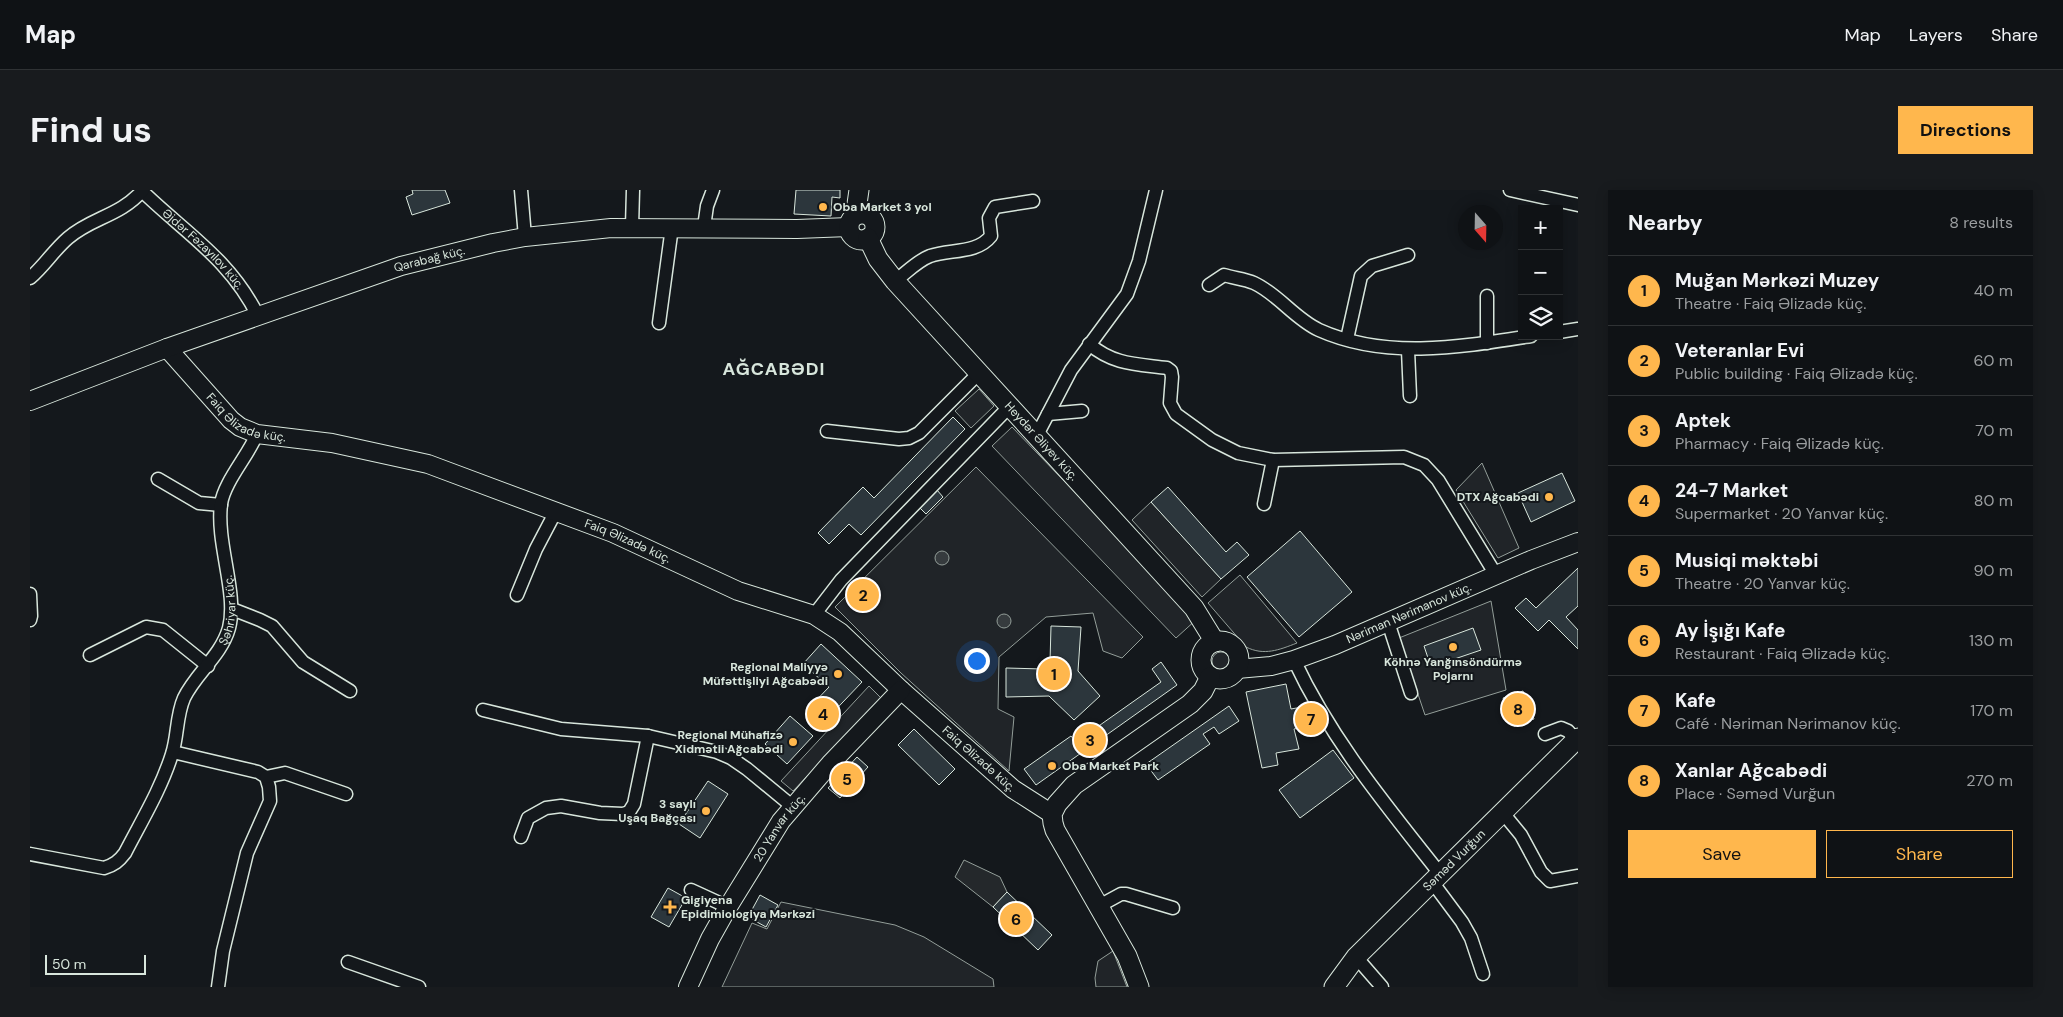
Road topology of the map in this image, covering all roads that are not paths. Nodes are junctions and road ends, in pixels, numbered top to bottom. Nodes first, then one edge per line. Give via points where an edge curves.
1 (142, 190) edge
2 (521, 190) edge
3 (633, 190) edge
4 (713, 190) edge
5 (859, 190) edge
6 (1156, 190) edge
7 (1510, 190) edge
8 (1033, 201) dead end
9 (1578, 206) edge
10 (854, 220) junction
11 (672, 226) junction
12 (632, 227) junction
13 (704, 227) junction
14 (525, 237) junction
15 (1408, 255) dead end
16 (30, 278) edge
17 (895, 281) junction
18 (1209, 285) dead end
19 (1487, 296) dead end
20 (258, 316) junction
21 (659, 323) dead end
22 (1578, 329) edge
23 (1563, 331) edge
24 (1518, 338) edge
25 (1347, 339) junction
26 (1487, 343) junction
27 (1089, 344) junction
28 (168, 348) junction
29 (1408, 350) junction
30 (978, 374) junction
31 (1410, 396) dead end
32 (30, 401) edge
33 (1010, 406) junction
34 (1082, 411) dead end
35 (1048, 414) junction
36 (827, 431) dead end
37 (257, 434) junction
38 (1037, 435) junction
39 (1273, 460) junction
40 (158, 479) dead end
41 (1264, 504) dead end
42 (221, 505) junction
43 (556, 511) junction
44 (1578, 542) edge
45 (1496, 575) junction
46 (30, 594) edge
47 (516, 595) dead end
48 (232, 610) junction
49 (814, 615) junction
50 (30, 620) edge
51 (1388, 622) junction
52 (1215, 642) junction
53 (90, 655) dead end
54 (1294, 660) junction
55 (208, 666) junction
56 (1237, 668) junction
57 (1210, 677) junction
58 (350, 690) dead end
59 (901, 690) junction
60 (1411, 693) dead end
61 (483, 710) dead end
62 (1544, 734) dead end
63 (648, 736) junction
64 (1577, 739) edge
65 (173, 752) junction
66 (266, 777) junction
67 (346, 794) dead end
68 (792, 806) junction
69 (1503, 813) junction
70 (1052, 814) junction
71 (521, 837) dead end
72 (30, 854) edge
73 (1578, 876) edge
74 (1437, 879) junction
75 (691, 890) dead end
76 (1098, 906) junction
77 (728, 907) junction
78 (1173, 908) dead end
79 (1356, 957) junction
80 (348, 962) dead end
81 (1483, 974) dead end
82 (218, 987) edge
83 (419, 987) edge
84 (688, 987) edge
85 (1138, 987) edge
86 (1334, 987) edge
87 (1382, 987) edge

1 - 16 street via 130,204 87,225 68,239
1 - 20 street, Əjdər Fəzayılov küç. via 229,270 248,294
2 - 14 street
3 - 12 street
4 - 13 street
5 - 10 main road
6 - 27 street via 1139,262 1126,294
7 - 9 street
8 - 17 street via 995,207 989,218 991,236 985,244 930,256
10 - 13 street, Qarabağ küç. via 778,229
10 - 17 main road, Heydər Əliyev küç. via 867,214 874,220 874,232 868,238 878,259
11 - 12 street, Qarabağ küç.
11 - 13 street, Qarabağ küç.
11 - 21 street
12 - 14 street, Qarabağ küç.
14 - 20 street, Qarabağ küç. via 441,254
15 - 25 street via 1372,266 1362,276
17 - 30 main road, Heydər Əliyev küç.
18 - 25 street via 1224,275 1254,283 1318,329
19 - 26 street
20 - 28 street, Qarabağ küç.
22 - 23 street
24 - 26 street
25 - 29 street
26 - 29 street
27 - 35 street
27 - 39 street via 1102,355 1119,361 1167,368 1172,377 1170,403 1176,414 1212,440 1238,453
28 - 32 street, Qarabağ küç.
28 - 37 street, Faiq Əlizadə küç. via 231,420
29 - 31 street
30 - 33 main road, Heydər Əliyev küç.
30 - 36 street via 919,433 909,438
33 - 38 main road, Heydər Əliyev küç.
33 - 49 street via 841,580
34 - 35 street
35 - 38 street
37 - 42 street, Şəhriyar küç. via 225,490
37 - 43 street, Faiq Əlizadə küç. via 332,443 428,464
38 - 52 main road, Heydər Əliyev küç. via 1194,608
39 - 41 street
39 - 45 street via 1404,458 1424,465 1438,480
40 - 42 street via 199,503
42 - 48 street, Şəhriyar küç. via 222,546
43 - 47 street
43 - 49 street, Faiq Əlizadə küç. via 613,533 738,591
44 - 45 street, Nəriman Nərimanov küç.
45 - 51 street, Nəriman Nərimanov küç.
46 - 50 street
48 - 55 street, Şəhriyar küç. via 223,644
48 - 58 street via 272,626 303,662
49 - 59 street, Faiq Əlizadə küç. via 840,632
51 - 54 street, Nəriman Nərimanov küç.
51 - 60 street
52 - 56 main road via 1227,642 1237,650
52 - 57 main road via 1204,649 1201,658 1202,668
53 - 55 street via 146,627 162,630
54 - 56 street, Nəriman Nərimanov küç. via 1271,666
54 - 74 street via 1332,731
55 - 65 street, Şəhriyar küç. via 184,699
56 - 57 main road via 1228,678
57 - 70 main road via 1203,691 1190,704 1074,785
59 - 68 street, 20 Yanvar küç.
59 - 70 street, Faiq Əlizadə küç. via 1013,789
61 - 63 street via 561,728
62 - 64 street via 1561,728
63 - 68 street via 731,758
63 - 71 street via 634,804 629,812 600,813 561,806 546,808 528,818
64 - 69 main road, Səməd Vurğun
65 - 66 street via 258,772
65 - 72 street, Şəhriyar küç. via 161,784 120,860 112,866 97,867
66 - 67 street via 285,773
66 - 82 street via 270,801 247,852 223,951
68 - 77 street, 20 Yanvar küç.
69 - 73 street via 1550,881
69 - 74 main road, Səməd Vurğun
70 - 76 main road via 1055,830
74 - 79 main road, Səməd Vurğun
74 - 81 street via 1471,938
75 - 77 street
76 - 78 street via 1126,894
76 - 85 main road via 1127,956
77 - 84 street, 20 Yanvar küç.
79 - 86 main road, Səməd Vurğun
79 - 87 street
80 - 83 street

